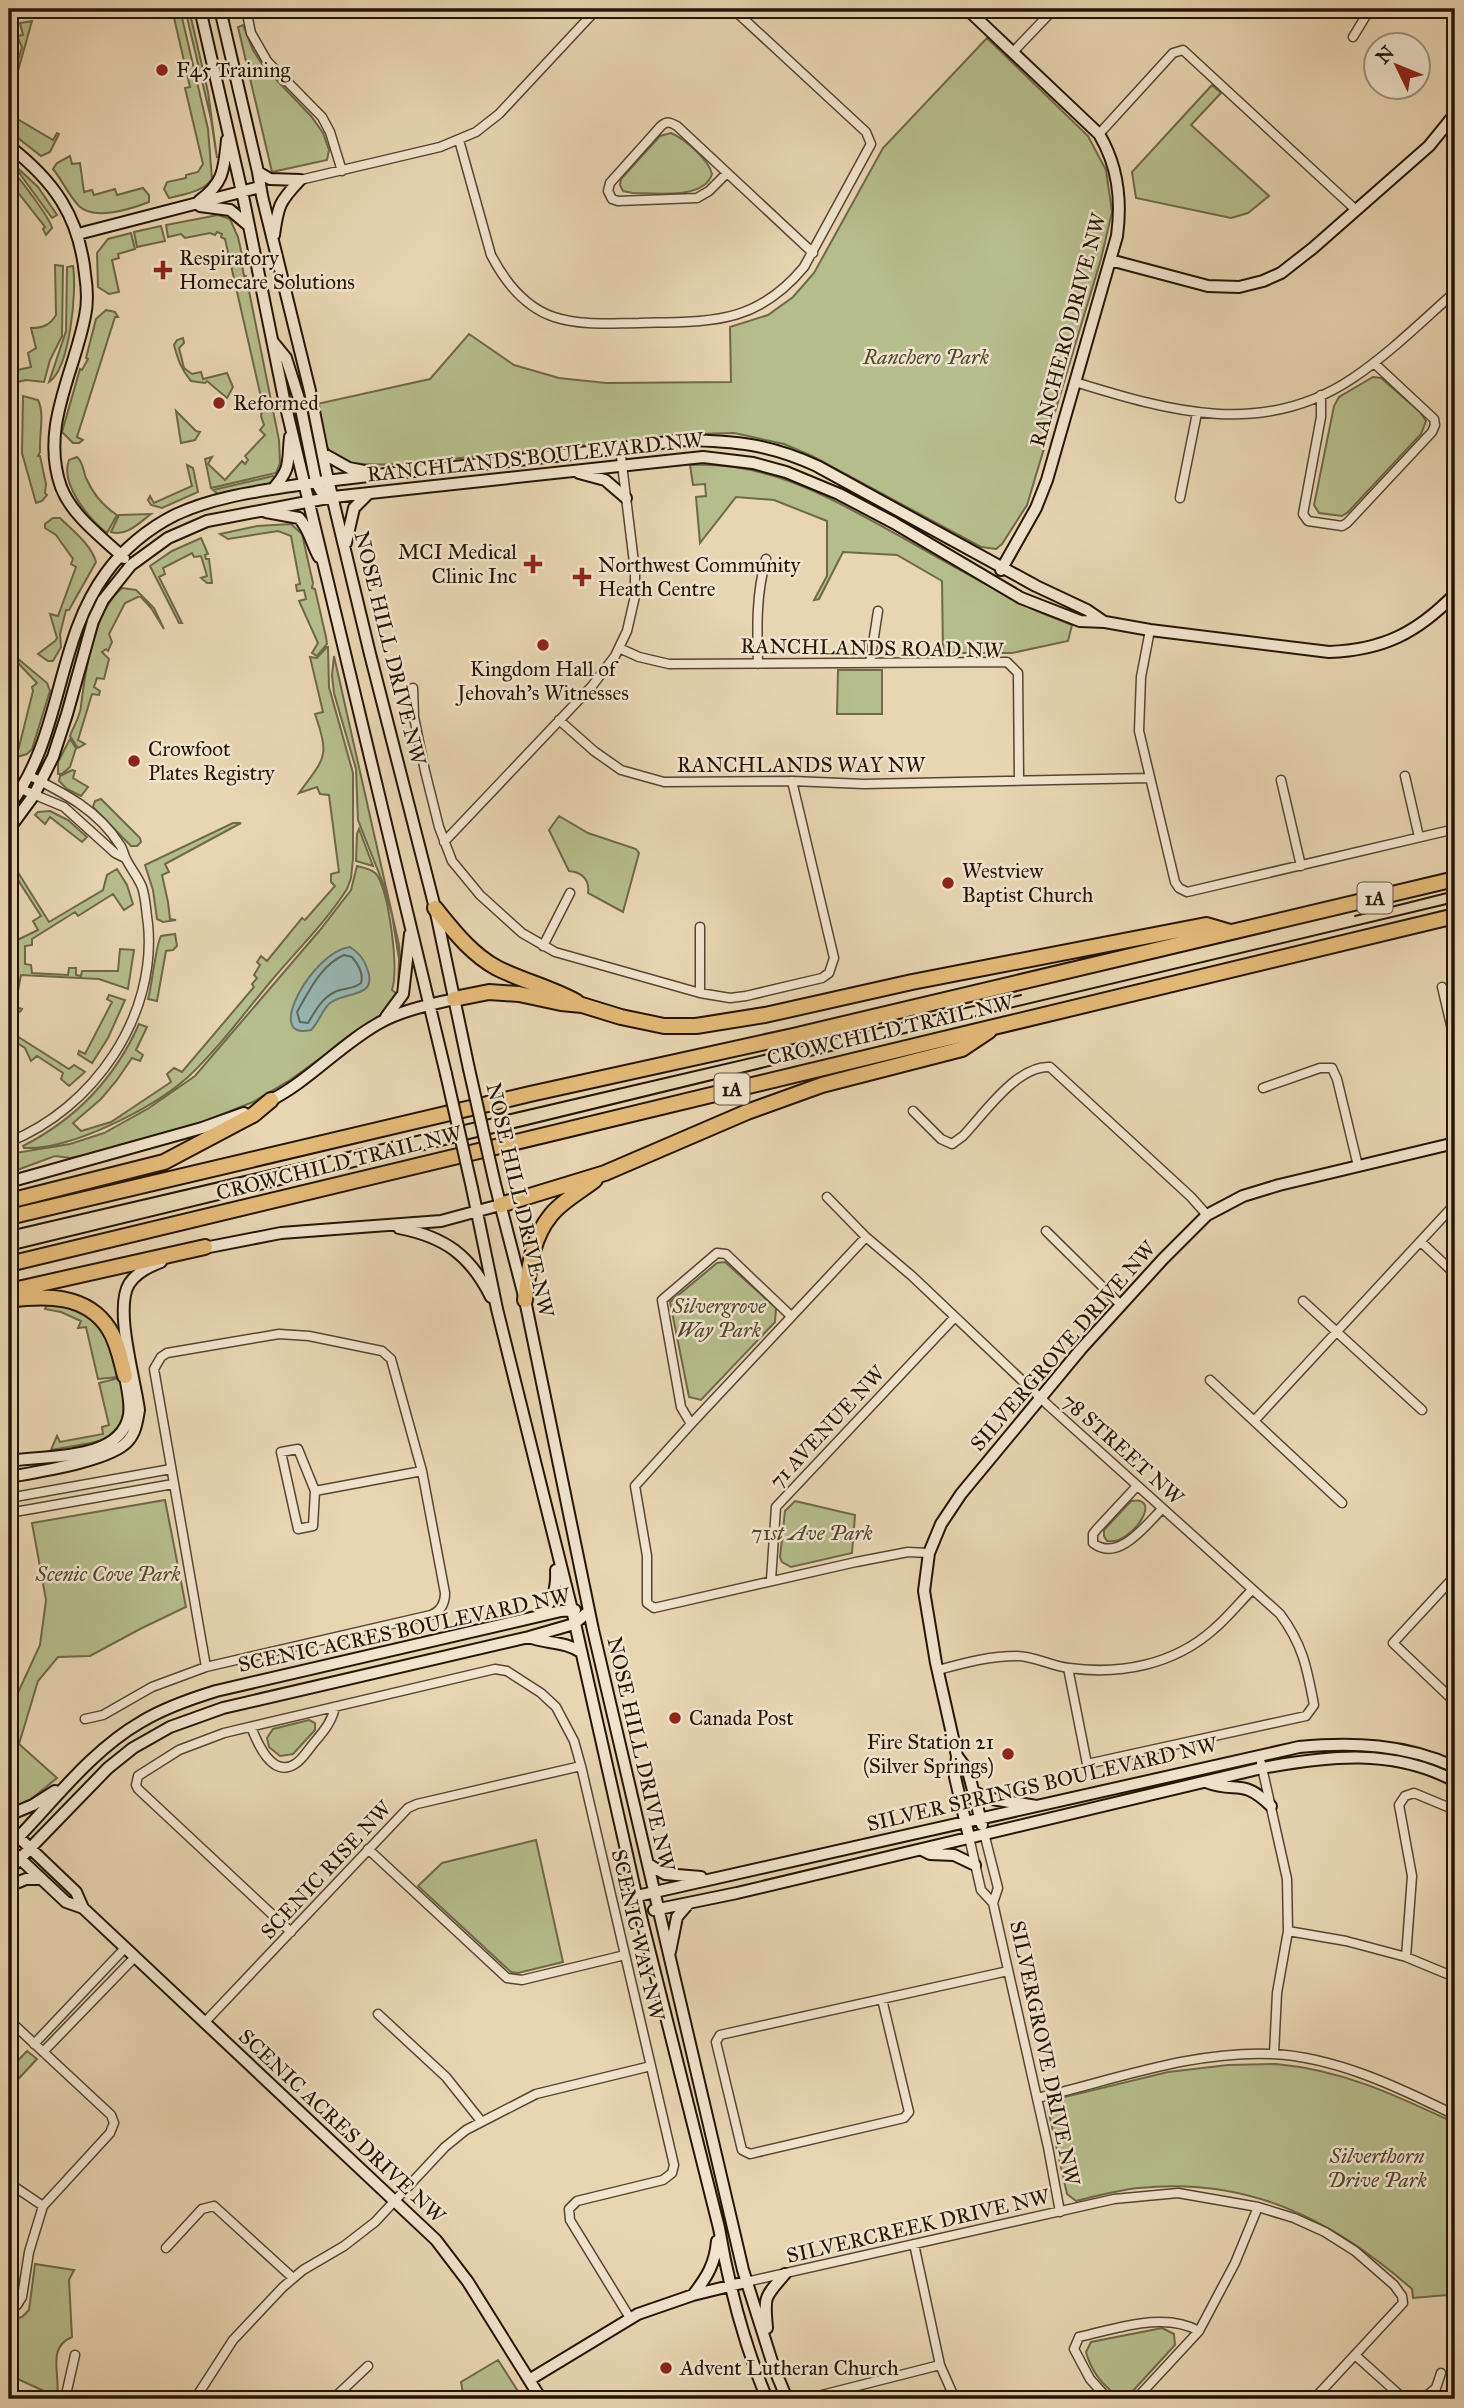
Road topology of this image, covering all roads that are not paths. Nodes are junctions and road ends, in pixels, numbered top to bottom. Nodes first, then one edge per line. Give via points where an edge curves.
1 (200, 9) edge
2 (220, 9) edge
3 (246, 9) edge
4 (597, 9) edge
5 (733, 9) edge
6 (967, 9) edge
7 (1054, 9) edge
8 (1370, 9) edge
9 (1353, 37) dead end
10 (1013, 52) junction
11 (1455, 114) edge
12 (228, 132) junction
13 (1099, 134) junction
14 (459, 140) junction
15 (9, 146) edge
16 (342, 171) junction
17 (258, 172) junction
18 (727, 173) junction
19 (300, 180) junction
20 (260, 187) junction
21 (242, 192) junction
22 (194, 205) junction
23 (1356, 210) junction
24 (248, 226) junction
25 (78, 234) junction
26 (273, 241) junction
27 (813, 253) junction
28 (1110, 260) junction
29 (1455, 292) edge
30 (272, 341) junction
31 (1374, 363) junction
32 (1075, 382) junction
33 (1321, 395) junction
34 (1197, 413) junction
35 (291, 430) junction
36 (620, 448) junction
37 (324, 454) junction
38 (622, 465) junction
39 (570, 471) junction
40 (380, 474) junction
41 (329, 480) junction
42 (311, 483) junction
43 (273, 489) junction
44 (370, 492) junction
45 (333, 497) junction
46 (626, 498) junction
47 (1180, 498) dead end
48 (310, 500) junction
49 (252, 511) junction
50 (345, 550) junction
51 (121, 555) junction
52 (766, 559) dead end
53 (131, 565) junction
54 (1003, 566) junction
55 (327, 570) junction
56 (995, 582) junction
57 (1455, 594) edge
58 (878, 611) dead end
59 (1105, 622) junction
60 (1150, 630) junction
61 (619, 648) junction
62 (870, 663) junction
63 (758, 664) junction
64 (413, 688) dead end
65 (559, 720) junction
66 (29, 775) junction
67 (1405, 776) dead end
68 (1150, 778) junction
69 (1019, 779) junction
70 (1281, 780) dead end
71 (41, 781) junction
72 (792, 781) junction
73 (21, 789) junction
74 (34, 795) junction
75 (9, 806) edge
76 (9, 829) edge
77 (1455, 829) edge
78 (1419, 837) junction
79 (444, 842) junction
80 (125, 858) junction
81 (1301, 866) junction
82 (1455, 879) edge
83 (570, 893) dead end
84 (435, 908) junction
85 (1455, 916) edge
86 (411, 922) junction
87 (700, 927) dead end
88 (1232, 932) junction
89 (543, 946) junction
90 (1442, 987) dead end
91 (700, 993) junction
92 (454, 999) junction
93 (428, 1005) junction
94 (582, 1005) junction
95 (382, 1021) junction
96 (996, 1026) junction
97 (1455, 1042) edge
98 (1263, 1088) dead end
99 (271, 1100) junction
100 (913, 1111) dead end
101 (9, 1142) edge
102 (1455, 1143) edge
103 (1358, 1166) junction
104 (605, 1173) junction
105 (9, 1182) edge
106 (827, 1197) dead end
107 (9, 1201) edge
108 (1455, 1204) edge
109 (500, 1205) junction
110 (477, 1211) junction
111 (1206, 1215) junction
112 (9, 1217) edge
113 (386, 1225) junction
114 (1045, 1231) dead end
115 (866, 1237) junction
116 (1420, 1242) junction
117 (205, 1247) junction
118 (9, 1264) edge
119 (1455, 1274) edge
120 (9, 1291) edge
121 (9, 1300) edge
122 (525, 1300) junction
123 (1303, 1301) dead end
124 (1121, 1304) junction
125 (497, 1309) junction
126 (791, 1316) junction
127 (955, 1317) junction
128 (1337, 1331) junction
129 (125, 1377) joint
130 (1210, 1380) dead end
131 (1040, 1397) junction
132 (1422, 1410) dead end
133 (1254, 1421) junction
134 (691, 1423) junction
135 (9, 1461) edge
136 (170, 1469) junction
137 (422, 1471) junction
138 (9, 1477) edge
139 (173, 1484) junction
140 (1137, 1486) junction
141 (315, 1491) junction
142 (9, 1498) edge
143 (1342, 1503) dead end
144 (1162, 1509) junction
145 (9, 1513) edge
146 (554, 1545) junction
147 (929, 1553) junction
148 (1455, 1576) edge
149 (771, 1580) junction
150 (1251, 1591) junction
151 (572, 1610) junction
152 (589, 1611) junction
153 (536, 1617) junction
154 (574, 1624) junction
155 (529, 1637) junction
156 (581, 1652) junction
157 (206, 1667) junction
158 (1068, 1668) junction
159 (938, 1671) junction
160 (1455, 1702) edge
161 (335, 1707) junction
162 (85, 1719) dead end
163 (251, 1727) junction
164 (957, 1756) junction
165 (1259, 1756) junction
166 (581, 1766) junction
167 (1455, 1767) edge
168 (1262, 1768) junction
169 (77, 1775) junction
170 (1455, 1781) edge
171 (1206, 1782) junction
172 (974, 1792) junction
173 (1271, 1806) junction
174 (1039, 1807) junction
175 (1455, 1810) edge
176 (9, 1815) edge
177 (981, 1819) junction
178 (965, 1822) junction
179 (9, 1828) edge
180 (984, 1833) junction
181 (19, 1837) junction
182 (969, 1837) junction
183 (9, 1848) edge
184 (30, 1848) junction
185 (368, 1849) junction
186 (919, 1849) junction
187 (800, 1857) junction
188 (20, 1858) junction
189 (648, 1864) junction
190 (975, 1865) junction
191 (9, 1870) edge
192 (803, 1877) junction
193 (41, 1878) junction
194 (711, 1878) junction
195 (9, 1886) edge
196 (653, 1893) junction
197 (637, 1896) junction
198 (689, 1903) junction
199 (993, 1903) junction
200 (83, 1908) junction
201 (657, 1910) junction
202 (641, 1913) junction
203 (1288, 1931) junction
204 (290, 1932) junction
205 (125, 1948) junction
206 (625, 1955) junction
207 (135, 1957) junction
208 (1406, 1957) junction
209 (669, 1958) junction
210 (1008, 1971) junction
211 (1452, 1976) dead end
212 (882, 1999) junction
213 (378, 2014) dead end
214 (9, 2020) edge
215 (204, 2023) junction
216 (34, 2044) junction
217 (43, 2052) junction
218 (1275, 2054) junction
219 (651, 2066) junction
220 (1037, 2098) junction
221 (1455, 2115) edge
222 (481, 2121) junction
223 (9, 2183) edge
224 (396, 2199) junction
225 (43, 2206) junction
226 (1258, 2207) junction
227 (1060, 2212) junction
228 (719, 2228) junction
229 (914, 2244) junction
230 (166, 2248) dead end
231 (785, 2274) junction
232 (293, 2278) junction
233 (746, 2282) junction
234 (730, 2286) junction
235 (693, 2295) junction
236 (9, 2308) edge
237 (630, 2318) junction
238 (1199, 2331) junction
239 (769, 2352) junction
240 (75, 2355) dead end
241 (1355, 2355) junction
242 (940, 2365) junction
243 (368, 2366) dead end
244 (1441, 2373) dead end
245 (529, 2380) junction
246 (65, 2399) edge
247 (195, 2399) edge
248 (333, 2399) edge
249 (541, 2399) edge
250 (767, 2399) edge
251 (787, 2399) edge
252 (816, 2399) edge
253 (955, 2399) edge
254 (1108, 2399) edge
255 (1136, 2399) edge
256 (1314, 2399) edge
257 (1404, 2399) edge
258 (1423, 2399) edge

1 - 12 street, NOSE HILL DRIVE NW
2 - 17 street, NOSE HILL DRIVE NW
3 - 16 street via 251,33 267,61 322,117
4 - 14 street via 489,124
5 - 27 street via 869,137 870,150
6 - 10 street, RANCHERO DRIVE NW
7 - 10 street
8 - 9 street
10 - 13 street, RANCHERO DRIVE NW
11 - 23 street via 1429,146
12 - 21 street, NOSE HILL DRIVE NW
12 - 22 street via 221,177
13 - 23 street via 1173,53 1183,50
13 - 28 street, RANCHERO DRIVE NW via 1111,160 1120,200
14 - 16 street
14 - 27 street via 485,241 499,271 523,299 554,317 593,324 723,319 766,303 793,281
15 - 25 street via 54,188
16 - 19 street
17 - 19 street via 273,180
17 - 20 street, NOSE HILL DRIVE NW
18 - 18 street via 677,126 665,123 610,183 608,191 618,201 687,199 705,194
18 - 27 street
19 - 26 street via 282,199
20 - 21 street
20 - 26 street, NOSE HILL DRIVE NW
21 - 22 street
21 - 24 street, NOSE HILL DRIVE NW
22 - 24 street via 230,210
22 - 25 street
23 - 28 street via 1281,273 1249,285 1208,286
24 - 30 street, NOSE HILL DRIVE NW
25 - 51 street via 86,282 85,316 53,436 57,470 67,499
26 - 37 street, NOSE HILL DRIVE NW
28 - 32 street, RANCHERO DRIVE NW
29 - 31 street
30 - 35 street, NOSE HILL DRIVE NW
30 - 42 street via 286,358 299,399
31 - 33 street
31 - 33 street via 1436,425 1341,526 1310,522 1303,514
32 - 34 street
32 - 54 street, RANCHERO DRIVE NW via 1043,491
33 - 34 street via 1260,412
34 - 47 street
35 - 42 street, NOSE HILL DRIVE NW
35 - 43 street via 289,464
36 - 38 street
36 - 40 street, RANCHLANDS BOULEVARD NW
36 - 54 street, RANCHLANDS BOULEVARD NW via 684,440 731,441 792,455
37 - 40 street via 349,468
37 - 41 street, NOSE HILL DRIVE NW
38 - 39 street, RANCHLANDS BOULEVARD NW
38 - 46 street
38 - 56 street, RANCHLANDS BOULEVARD NW via 703,457 786,472 883,517
39 - 44 street, RANCHLANDS BOULEVARD NW
39 - 46 street via 605,480
40 - 41 street, RANCHLANDS BOULEVARD NW
41 - 42 street, RANCHLANDS BOULEVARD NW
41 - 45 street, NOSE HILL DRIVE NW
42 - 43 street, RANCHLANDS BOULEVARD NW
42 - 45 street
42 - 48 street, NOSE HILL DRIVE NW
43 - 51 street, RANCHLANDS BOULEVARD NW via 175,515
44 - 45 street, RANCHLANDS BOULEVARD NW
44 - 50 street via 354,508
45 - 48 street, RANCHLANDS BOULEVARD NW
45 - 50 street, NOSE HILL DRIVE NW
46 - 61 street via 635,596 632,618
48 - 49 street, RANCHLANDS BOULEVARD NW
48 - 55 street, NOSE HILL DRIVE NW
49 - 53 street, RANCHLANDS BOULEVARD NW via 189,528
49 - 55 street via 299,518 310,531
50 - 84 street, NOSE HILL DRIVE NW
51 - 53 street
51 - 66 street, RANCHLANDS BOULEVARD NW via 80,616 43,745
52 - 63 street via 757,606
53 - 71 street, RANCHLANDS BOULEVARD NW via 103,600 93,621 68,714
54 - 56 street, RANCHERO DRIVE NW
54 - 59 street, RANCHLANDS BOULEVARD NW
55 - 86 street, NOSE HILL DRIVE NW
56 - 59 street, RANCHLANDS BOULEVARD NW via 1057,613 1080,621
57 - 60 street, RANCHLANDS BOULEVARD NW via 1416,628 1390,642 1357,651 1329,652
58 - 62 street
59 - 60 street, RANCHLANDS BOULEVARD NW
60 - 68 street via 1138,718
61 - 63 street, RANCHLANDS ROAD NW via 669,664
61 - 65 street via 603,673
62 - 63 street, RANCHLANDS ROAD NW
62 - 69 street, RANCHLANDS ROAD NW via 1011,664 1018,673
64 - 79 street via 414,717
65 - 72 street, RANCHLANDS WAY NW via 606,761 631,774 664,782
65 - 79 street
66 - 71 street
66 - 73 street, RANCHLANDS BOULEVARD NW
67 - 78 street
68 - 69 street, RANCHLANDS WAY NW
68 - 81 street via 1175,882 1181,890
69 - 72 street, RANCHLANDS WAY NW via 864,784
70 - 81 street
71 - 74 street, RANCHLANDS BOULEVARD NW
71 - 80 street via 92,812 122,847
72 - 91 street via 834,958 832,966 822,978 746,996
73 - 74 street
73 - 75 street, RANCHLANDS BOULEVARD NW
74 - 76 street, RANCHLANDS BOULEVARD NW
74 - 80 street via 64,807
77 - 78 street
78 - 81 street
79 - 89 street via 452,861 480,895
80 - 101 street via 142,888 149,940 141,991 123,1043 69,1104 44,1124
82 - 88 highway, CROWCHILD TRAIL NW / 1A
83 - 89 street
84 - 92 street, NOSE HILL DRIVE NW
84 - 94 highway via 466,945 496,967
85 - 96 highway, CROWCHILD TRAIL NW / 1A
86 - 93 street, NOSE HILL DRIVE NW
86 - 95 street via 403,994
87 - 91 street
88 - 94 highway via 1206,925 912,982 765,1016 696,1026 664,1026
88 - 112 highway, CROWCHILD TRAIL NW / 1A
89 - 91 street
90 - 97 street
92 - 93 street
92 - 94 highway via 489,992
92 - 109 street, NOSE HILL DRIVE NW, bridge
93 - 95 street
93 - 110 street, NOSE HILL DRIVE NW, bridge
95 - 99 street
96 - 104 highway via 962,1049 822,1085
96 - 118 highway, CROWCHILD TRAIL NW / 1A
98 - 103 street via 1320,1068 1332,1069
99 - 105 street via 202,1128
99 - 107 highway via 242,1122 164,1161
100 - 111 street via 952,1144 1020,1075 1050,1067
102 - 103 street, SILVERGROVE DRIVE NW
103 - 111 street, SILVERGROVE DRIVE NW via 1243,1196
104 - 109 highway
104 - 122 highway via 552,1213 538,1234
106 - 115 street, 78 STREET NW
108 - 116 street
109 - 110 street
109 - 122 street, NOSE HILL DRIVE NW
110 - 113 street via 441,1221
110 - 125 street, NOSE HILL DRIVE NW
111 - 124 street, SILVERGROVE DRIVE NW
113 - 117 street via 281,1233
113 - 125 street via 456,1249 475,1270
114 - 124 street
115 - 126 street
115 - 127 street, 78 STREET NW
116 - 119 street
116 - 128 street
117 - 120 highway
117 - 138 street via 149,1266 130,1282 124,1298 124,1322 139,1410 128,1441 100,1457
121 - 129 highway via 61,1297 90,1310 110,1329
122 - 152 street, NOSE HILL DRIVE NW
123 - 128 street
124 - 131 street, SILVERGROVE DRIVE NW
125 - 146 street, NOSE HILL DRIVE NW
126 - 134 street
126 - 134 street via 726,1255 717,1253 662,1300 681,1407
127 - 131 street, 78 STREET NW
127 - 149 street, 71 AVENUE NW via 776,1507
128 - 132 street
128 - 133 street
129 - 135 street via 129,1414 112,1441 90,1451
130 - 133 street
131 - 140 street, 78 STREET NW
131 - 147 street, SILVERGROVE DRIVE NW via 961,1494
133 - 143 street
134 - 149 street via 635,1486 647,1556 648,1602 654,1608
136 - 137 street via 154,1375 161,1357 293,1334 382,1351 391,1359
136 - 139 street
136 - 142 street
137 - 141 street
137 - 157 street via 444,1592 438,1611
139 - 145 street
139 - 157 street
140 - 144 street, 78 STREET NW
140 - 144 street via 1093,1534 1093,1542 1106,1549 1124,1544
141 - 141 street via 298,1449 281,1452 298,1529 313,1526
144 - 150 street, 78 STREET NW
146 - 151 street, NOSE HILL DRIVE NW
146 - 153 street via 554,1594
147 - 149 street via 908,1552
147 - 159 street, SILVERGROVE DRIVE NW via 925,1609
148 - 160 street via 1393,1643
150 - 158 street via 1214,1629 1171,1657 1123,1670
150 - 158 street, 78 STREET NW via 1280,1614 1304,1654 1314,1705 1306,1716 1087,1764
151 - 152 street, SCENIC ACRES BOULEVARD NW
151 - 153 street, SCENIC ACRES BOULEVARD NW
151 - 154 street, NOSE HILL DRIVE NW
152 - 154 street, SCENIC ACRES BOULEVARD NW
152 - 189 street, NOSE HILL DRIVE NW
153 - 169 street, SCENIC ACRES BOULEVARD NW via 187,1700 130,1728
154 - 155 street, SCENIC ACRES BOULEVARD NW
154 - 156 street, NOSE HILL DRIVE NW
155 - 156 street via 567,1644
155 - 184 street, SCENIC ACRES BOULEVARD NW via 223,1708 170,1727 108,1769
156 - 197 street, NOSE HILL DRIVE NW
157 - 162 street
158 - 159 street via 1020,1656 988,1657
159 - 164 street, SILVERGROVE DRIVE NW
161 - 163 street, SCENIC WAY NW
161 - 163 street via 324,1731 287,1767 270,1761
161 - 166 street, SCENIC WAY NW via 500,1669 556,1707
163 - 204 street, SCENIC WAY NW via 178,1750 142,1772 136,1785
164 - 172 street, SILVERGROVE DRIVE NW via 968,1771
164 - 178 street, SILVERGROVE DRIVE NW via 956,1777
165 - 167 street, SILVER SPRINGS BOULEVARD NW via 1310,1746 1366,1744 1416,1753
165 - 168 street
165 - 174 street, SILVER SPRINGS BOULEVARD NW
166 - 185 street, SCENIC RISE NW via 417,1804
166 - 206 street, SCENIC WAY NW
168 - 170 street, SILVER SPRINGS BOULEVARD NW via 1355,1756 1418,1766
168 - 171 street, SILVER SPRINGS BOULEVARD NW
168 - 173 street
169 - 176 street via 33,1805
169 - 181 street, SCENIC ACRES BOULEVARD NW
171 - 173 street via 1247,1788
171 - 180 street, SILVER SPRINGS BOULEVARD NW
172 - 174 street via 993,1801
172 - 177 street, SILVERGROVE DRIVE NW
173 - 203 street via 1287,1879
174 - 177 street, SILVER SPRINGS BOULEVARD NW
175 - 208 street via 1414,1793 1399,1805 1412,1876
177 - 178 street, SILVER SPRINGS BOULEVARD NW
177 - 180 street, SILVERGROVE DRIVE NW
178 - 182 street, SILVERGROVE DRIVE NW
178 - 187 street, SILVER SPRINGS BOULEVARD NW
179 - 181 street, SCENIC ACRES DRIVE NW
180 - 182 street, SILVER SPRINGS BOULEVARD NW
180 - 199 street, SILVERGROVE DRIVE NW via 998,1888
181 - 183 street, SCENIC ACRES BOULEVARD NW
181 - 184 street, SCENIC ACRES DRIVE NW
182 - 186 street, SILVER SPRINGS BOULEVARD NW
182 - 190 street, SILVERGROVE DRIVE NW
183 - 188 street, SCENIC ACRES DRIVE NW
184 - 188 street, SCENIC ACRES BOULEVARD NW
184 - 200 street, SCENIC ACRES DRIVE NW via 76,1892
185 - 204 street, SCENIC RISE NW
185 - 206 street via 507,1978 522,1980
186 - 190 street via 954,1855
186 - 192 street, SILVER SPRINGS BOULEVARD NW
187 - 192 street
187 - 194 street, SILVER SPRINGS BOULEVARD NW
188 - 191 street, SCENIC ACRES BOULEVARD NW
188 - 193 street, SCENIC ACRES DRIVE NW
189 - 194 street via 665,1874
189 - 196 street, NOSE HILL DRIVE NW
190 - 199 street, SILVERGROVE DRIVE NW via 981,1890
192 - 198 street, SILVER SPRINGS BOULEVARD NW
193 - 195 street
193 - 200 street, SCENIC ACRES DRIVE NW via 66,1902
194 - 196 street, SILVER SPRINGS BOULEVARD NW
196 - 197 street, SILVER SPRINGS BOULEVARD NW
196 - 201 street, NOSE HILL DRIVE NW
197 - 202 street, NOSE HILL DRIVE NW
198 - 201 street, SILVER SPRINGS BOULEVARD NW
198 - 209 street via 677,1917
199 - 210 street, SILVERGROVE DRIVE NW
200 - 205 street, SCENIC ACRES DRIVE NW
201 - 202 street, SILVER SPRINGS BOULEVARD NW
201 - 209 street, NOSE HILL DRIVE NW
202 - 228 street, NOSE HILL DRIVE NW
203 - 208 street
203 - 218 street via 1277,1993
204 - 215 street, SCENIC RISE NW
205 - 207 street, SCENIC ACRES DRIVE NW
205 - 216 street
206 - 219 street, SCENIC WAY NW
207 - 215 street, SCENIC ACRES DRIVE NW
207 - 217 street
208 - 211 street
209 - 233 street, NOSE HILL DRIVE NW
210 - 212 street
210 - 220 street, SILVERGROVE DRIVE NW
212 - 212 street via 720,2035 716,2042 742,2150 750,2154 904,2119 909,2112
213 - 222 street via 446,2077
214 - 216 street
215 - 224 street, SCENIC ACRES DRIVE NW
216 - 217 street
217 - 225 street via 111,2115 114,2123
218 - 220 street via 1187,2061
218 - 221 street via 1387,2082
219 - 222 street via 549,2089
219 - 237 street, SCENIC WAY NW via 674,2165 672,2173 663,2180 577,2201 568,2214
220 - 227 street, SILVERGROVE DRIVE NW
222 - 224 street via 445,2147
223 - 225 street
224 - 232 street via 344,2246
224 - 245 street, SCENIC ACRES DRIVE NW via 457,2266
225 - 236 street via 22,2297
226 - 227 street, SILVERCREEK DRIVE NW via 1178,2193 1114,2199
226 - 238 street via 1236,2263
226 - 241 street, SILVERCREEK DRIVE NW via 1325,2232 1355,2251 1402,2296 1403,2303
227 - 229 street, SILVERCREEK DRIVE NW
228 - 234 street, NOSE HILL DRIVE NW
228 - 235 street via 715,2258
229 - 231 street, SILVERCREEK DRIVE NW
229 - 242 street
230 - 232 street via 202,2209 214,2206
231 - 233 street, SILVERCREEK DRIVE NW
231 - 239 street via 764,2303
232 - 247 street via 233,2340
233 - 234 street
233 - 239 street, NOSE HILL DRIVE NW
234 - 235 street
234 - 250 street, NOSE HILL DRIVE NW
235 - 237 street
237 - 245 street
238 - 254 street via 1186,2323 1144,2323 1079,2337 1074,2349 1090,2379
238 - 255 street
239 - 251 street, NOSE HILL DRIVE NW
240 - 246 street
241 - 256 street
241 - 257 street
242 - 252 street
242 - 253 street
243 - 248 street
244 - 258 street via 1436,2388
245 - 249 street, SCENIC ACRES DRIVE NW

